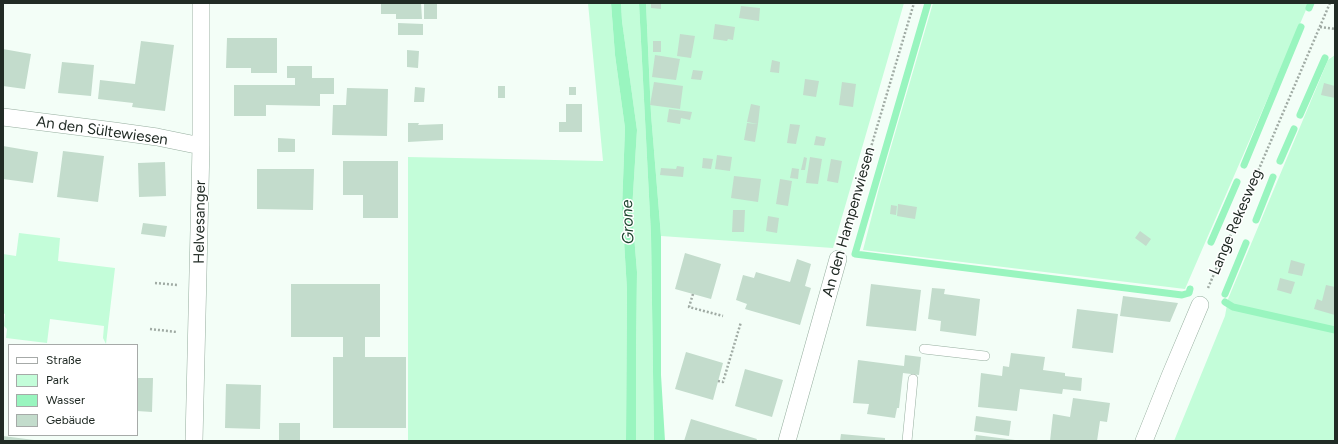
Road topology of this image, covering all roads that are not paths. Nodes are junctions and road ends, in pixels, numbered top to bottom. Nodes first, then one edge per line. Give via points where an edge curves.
1 (201, 3) edge
2 (3, 117) edge
3 (201, 146) junction
4 (838, 259) road end
5 (1200, 305) road end
6 (924, 349) dead end
7 (985, 356) dead end
8 (913, 379) dead end
9 (194, 441) edge
10 (787, 441) edge
11 (906, 441) edge
12 (1144, 441) edge

1 - 3 street, Helvesanger
2 - 3 street, An den Sültewiesen via 157,137
3 - 9 street, Helvesanger
4 - 10 street, An den Hampenwiesen
5 - 12 street
6 - 7 lane
8 - 11 lane

